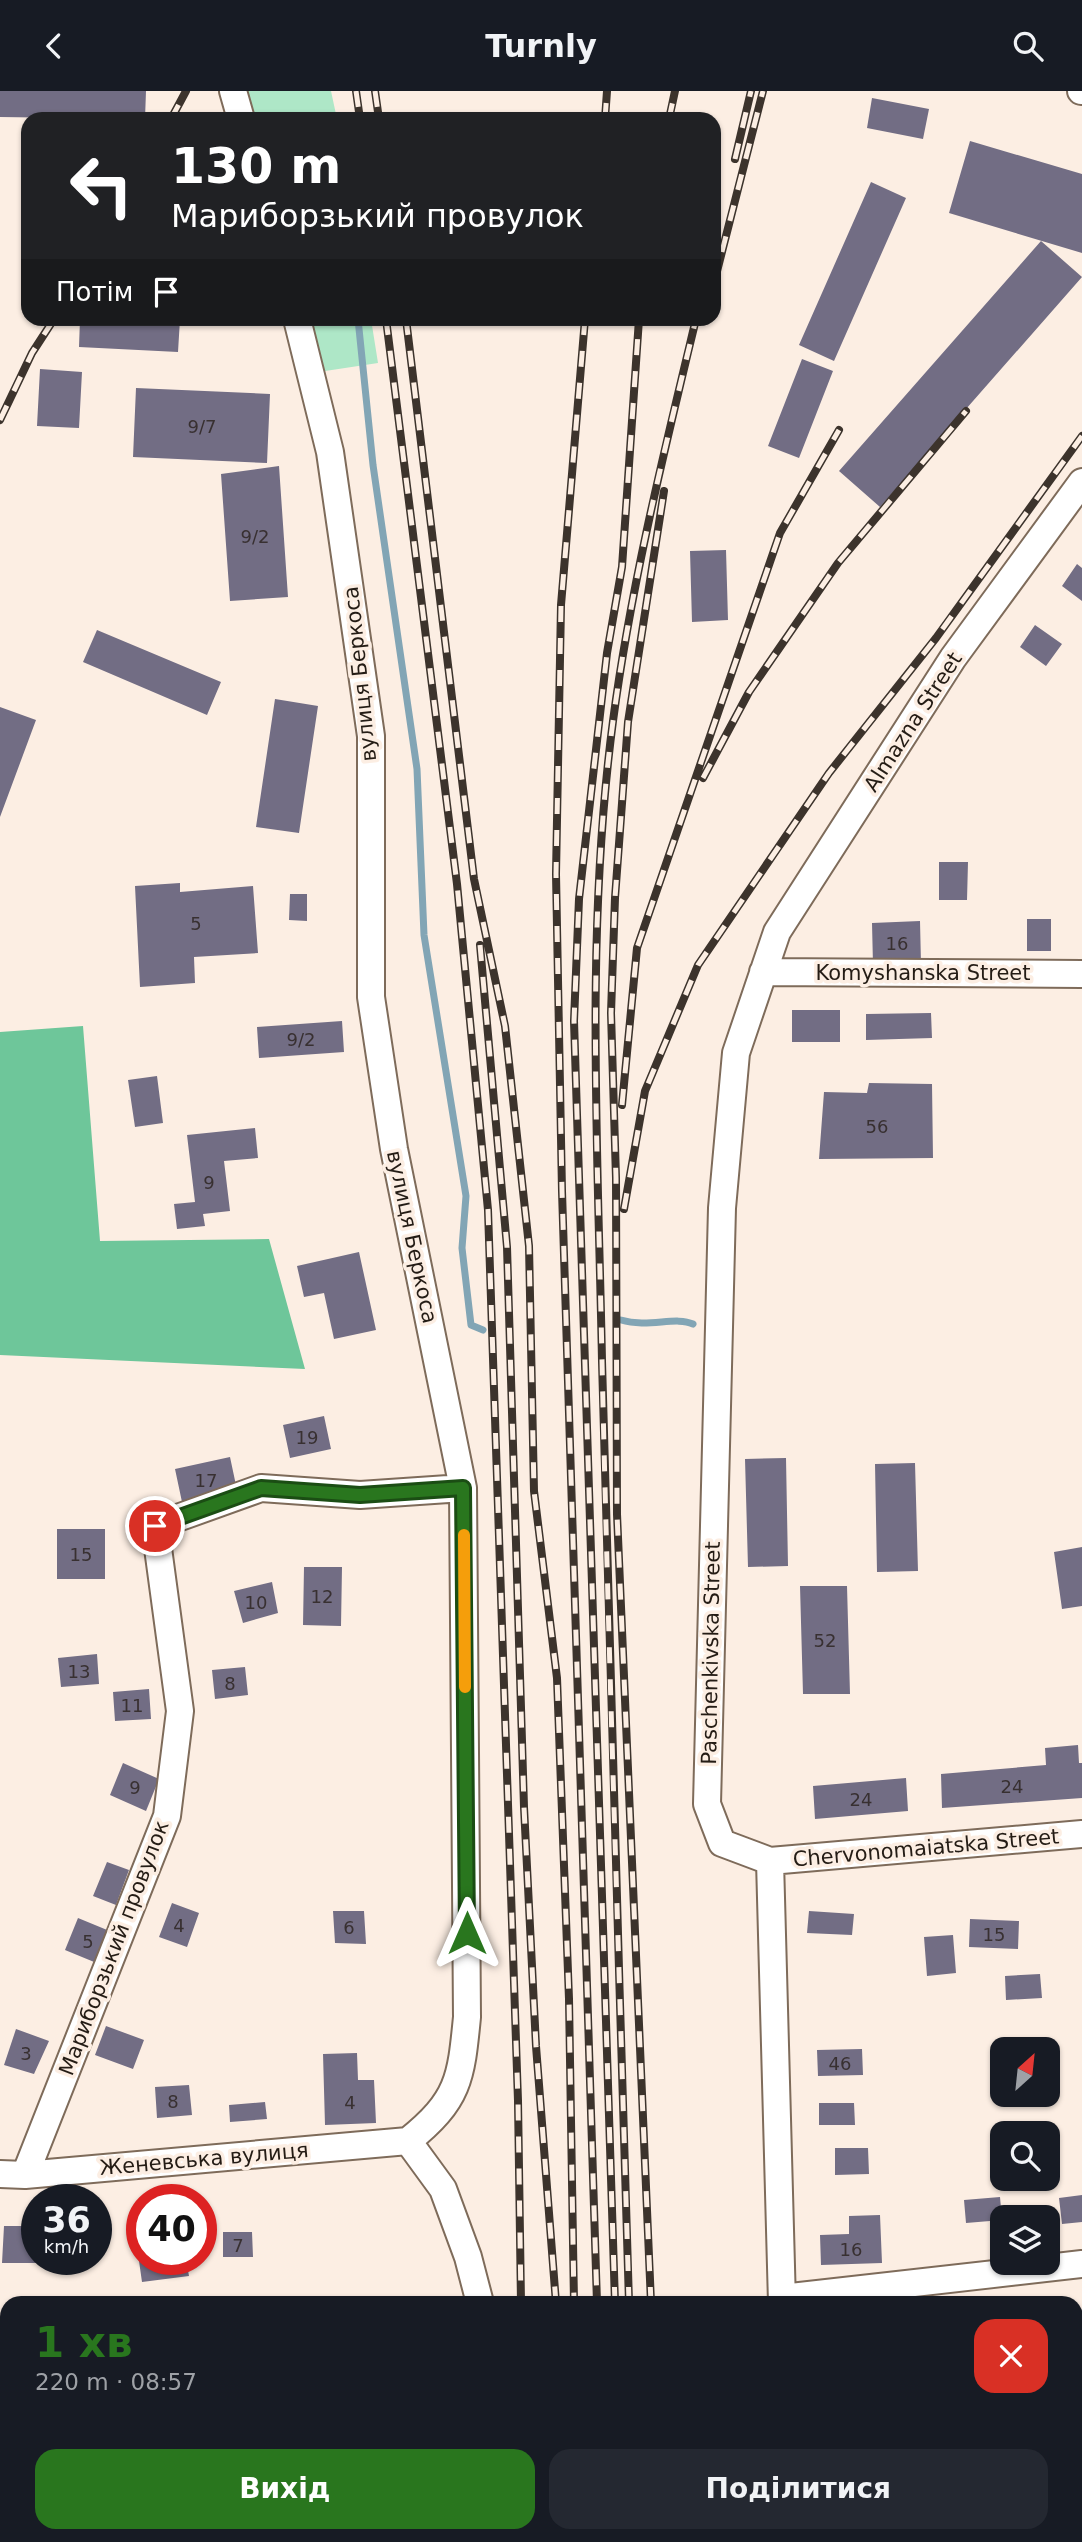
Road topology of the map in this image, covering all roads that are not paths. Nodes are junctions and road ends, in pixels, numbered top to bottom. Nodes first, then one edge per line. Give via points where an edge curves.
1 (233, 91) edge
2 (239, 112) edge
3 (299, 326) edge
4 (1082, 482) edge
5 (763, 972) junction
6 (1082, 974) edge
7 (463, 1488) junction
8 (1082, 1835) edge
9 (769, 1861) junction
10 (408, 2141) junction
11 (12, 2175) edge
12 (1082, 2264) edge
13 (478, 2296) edge
14 (782, 2296) edge
15 (823, 2296) edge

1 - 2 street
3 - 7 street, вулиця Беркоса via 330,452 371,736 371,997 394,1149
4 - 5 street, Almazna Street via 953,658 777,932
5 - 6 street, Komyshanska Street
5 - 9 street, Paschenkivska Street via 736,1053 725,1146 707,1804 722,1843
7 - 10 street, вулиця Беркоса via 467,2017 456,2091
7 - 11 street, Мариборзький провулок via 360,1495 261,1488 155,1526 180,1711 167,1816
8 - 9 street, Chervonomaiatska Street
9 - 14 street
10 - 11 street, Женевська вулиця
10 - 13 street via 443,2189
12 - 15 street

